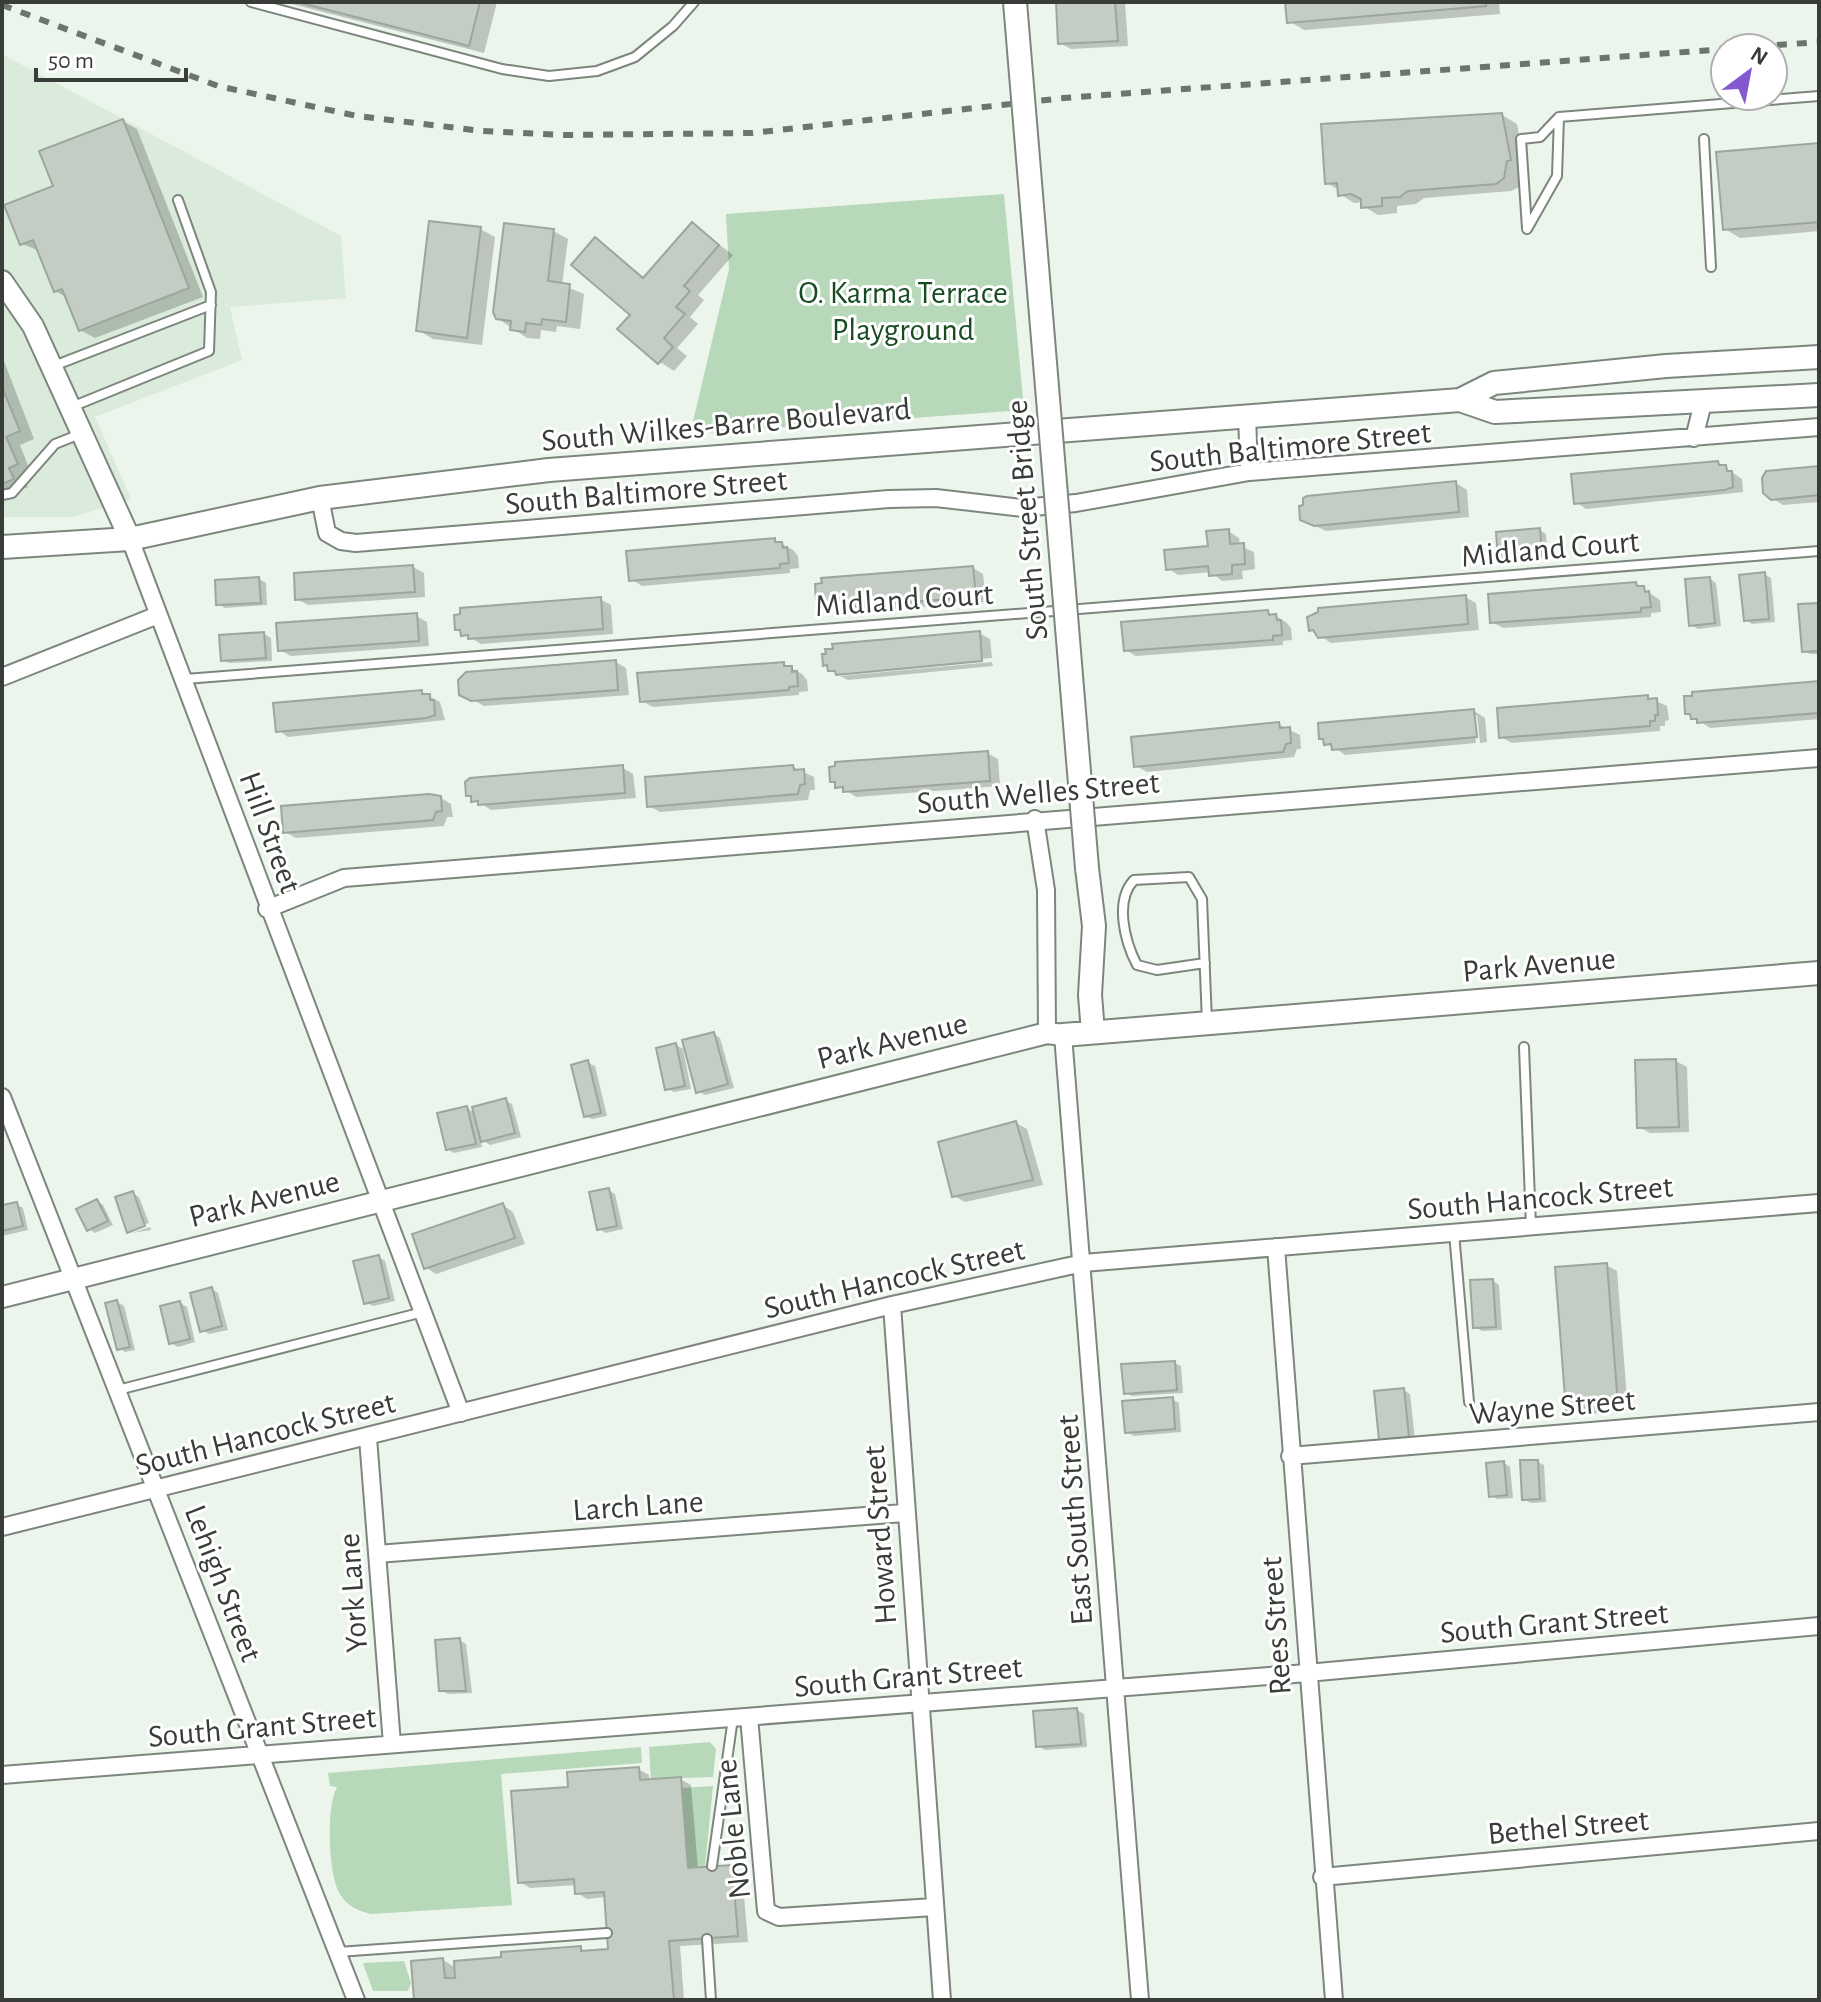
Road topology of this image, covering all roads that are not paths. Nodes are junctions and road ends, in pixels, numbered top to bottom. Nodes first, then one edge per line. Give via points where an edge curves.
1 (251, 2) edge
2 (694, 2) edge
3 (1015, 2) edge
4 (1819, 96) edge
5 (1559, 117) junction
6 (1704, 139) dead end
7 (178, 200) dead end
8 (1711, 267) dead end
9 (2, 281) edge
10 (211, 305) junction
11 (1819, 357) edge
12 (50, 367) junction
13 (1819, 395) edge
14 (1704, 399) junction
15 (1460, 400) junction
16 (69, 408) junction
17 (1247, 415) junction
18 (1819, 427) edge
19 (80, 434) junction
20 (1694, 438) junction
21 (1249, 472) junction
22 (2, 495) edge
23 (320, 498) junction
24 (130, 539) junction
25 (2, 547) edge
26 (1819, 551) edge
27 (158, 615) junction
28 (2, 677) edge
29 (185, 679) junction
30 (1819, 758) edge
31 (1035, 819) junction
32 (267, 909) junction
33 (1205, 963) junction
34 (1819, 973) edge
35 (1207, 1023) junction
36 (1093, 1032) junction
37 (1055, 1034) junction
38 (1524, 1047) dead end
39 (4, 1108) edge
40 (380, 1202) junction
41 (1819, 1203) edge
42 (1531, 1226) junction
43 (1454, 1232) junction
44 (1276, 1247) junction
45 (1083, 1263) junction
46 (73, 1279) junction
47 (2, 1297) edge
48 (892, 1305) junction
49 (423, 1312) junction
50 (118, 1390) junction
51 (1469, 1402) dead end
52 (1819, 1412) edge
53 (461, 1413) junction
54 (368, 1438) junction
55 (1290, 1456) junction
56 (158, 1489) junction
57 (904, 1513) junction
58 (2, 1527) edge
59 (377, 1554) junction
60 (1819, 1626) edge
61 (1307, 1673) junction
62 (1115, 1686) junction
63 (920, 1704) junction
64 (741, 1718) junction
65 (392, 1744) junction
66 (258, 1754) junction
67 (2, 1775) edge
68 (1819, 1831) edge
69 (712, 1866) dead end
70 (1322, 1877) junction
71 (934, 1907) junction
72 (607, 1933) dead end
73 (707, 1939) dead end
74 (337, 1952) junction
75 (356, 2000) edge
76 (711, 2000) edge
77 (942, 2000) edge
78 (1140, 2000) edge
79 (1334, 2000) edge

1 - 2 lane via 502,69 549,76 597,71 635,57
3 - 36 main road, South Street Bridge, bridge via 1094,926
4 - 5 lane
5 - 5 lane via 1557,176 1527,229 1521,139 1540,137
6 - 8 lane
7 - 10 lane
9 - 12 street, Hill Street via 33,326
10 - 12 lane
10 - 16 lane via 209,351
11 - 15 main road, South Wilkes-Barre Boulevard via 1494,383
12 - 16 street, Hill Street
13 - 14 main road, South Wilkes-Barre Boulevard
14 - 15 main road, South Wilkes-Barre Boulevard via 1495,412
14 - 20 street
15 - 17 main road, South Wilkes-Barre Boulevard
16 - 19 street, Hill Street
17 - 21 street
17 - 23 main road, South Wilkes-Barre Boulevard via 549,470
18 - 20 street, South Baltimore Street
19 - 22 lane via 55,444 12,493
19 - 24 street, Hill Street
20 - 21 street, South Baltimore Street
21 - 23 street, South Baltimore Street via 1022,508 936,498 889,499 356,543 327,533
23 - 24 main road, South Wilkes-Barre Boulevard
24 - 25 main road, South Wilkes-Barre Boulevard
24 - 27 street, Hill Street
26 - 29 lane, Midland Court
27 - 28 street
27 - 29 street, Hill Street
29 - 32 street, Hill Street
30 - 31 street, South Welles Street
31 - 32 street, South Welles Street via 344,878
31 - 37 street, East South Street via 1046,890
32 - 40 street, Hill Street
33 - 33 lane via 1202,899 1189,877 1134,880 1125,890 1124,907 1127,946 1137,965 1157,970
33 - 35 lane
34 - 35 main road, Park Avenue
35 - 36 main road, Park Avenue
36 - 37 main road, Park Avenue
37 - 40 street, Park Avenue
37 - 45 street, East South Street
38 - 42 lane
39 - 46 street, Lehigh Street
40 - 46 street, Park Avenue
40 - 49 street, Hill Street
41 - 42 street, South Hancock Street
42 - 43 street, South Hancock Street
43 - 44 street, South Hancock Street
43 - 51 lane
44 - 45 street, South Hancock Street
44 - 55 street, Rees Street
45 - 48 street, South Hancock Street
45 - 62 street, East South Street
46 - 47 street, Park Avenue
46 - 50 street, Lehigh Street
48 - 53 street, South Hancock Street
48 - 57 street, Howard Street
49 - 50 lane
49 - 53 street, Hill Street
50 - 56 street, Lehigh Street
52 - 55 street, Wayne Street
53 - 54 street, South Hancock Street
54 - 56 street, South Hancock Street
54 - 59 street, York Lane
55 - 61 street, Rees Street
56 - 58 street, South Hancock Street
56 - 66 street, Lehigh Street
57 - 59 street, Larch Lane
57 - 63 street, Howard Street
59 - 65 street, York Lane
60 - 61 street, South Grant Street
61 - 62 street, South Grant Street
61 - 70 street, Rees Street
62 - 63 street, South Grant Street
62 - 78 street, East South Street
63 - 64 street, South Grant Street
63 - 71 street, Howard Street
64 - 65 street, South Grant Street
64 - 69 lane
64 - 71 street, Noble Lane via 766,1911 779,1917
65 - 66 street, South Grant Street
66 - 67 street, South Grant Street
66 - 74 street, Lehigh Street
68 - 70 street, Bethel Street
70 - 79 street, Rees Street
71 - 77 street, Howard Street
72 - 74 lane
73 - 76 lane
74 - 75 street, Lehigh Street

